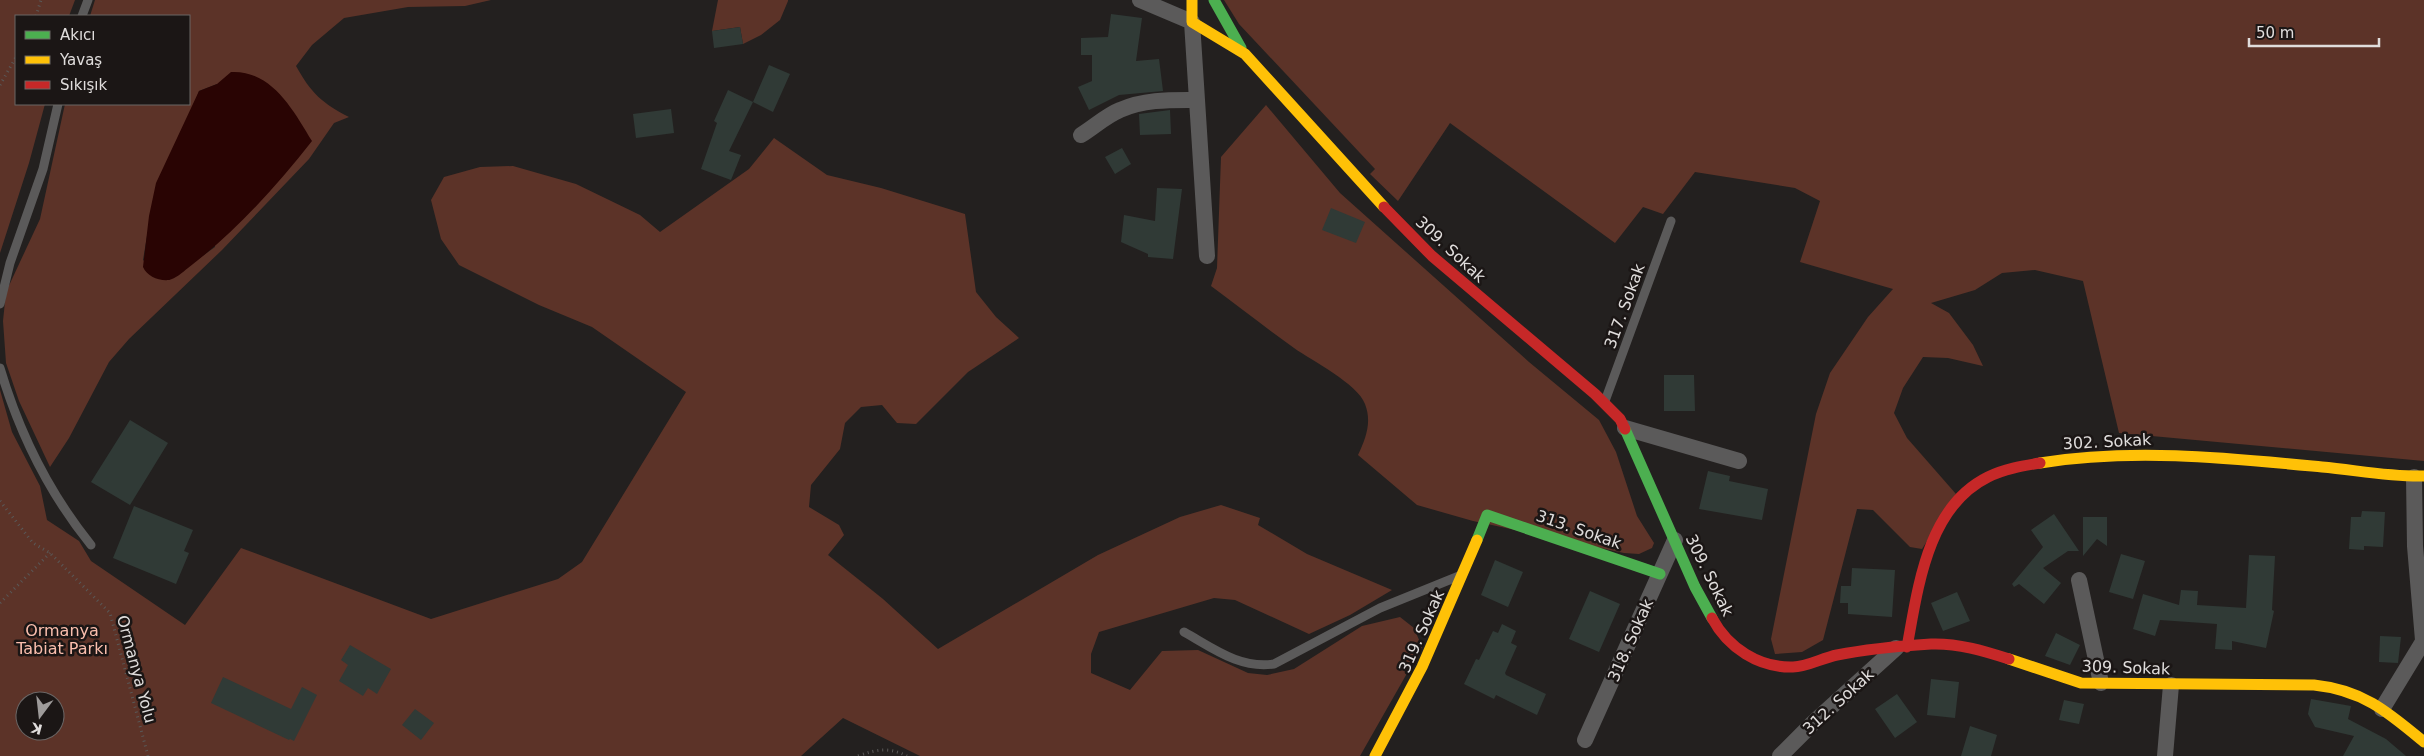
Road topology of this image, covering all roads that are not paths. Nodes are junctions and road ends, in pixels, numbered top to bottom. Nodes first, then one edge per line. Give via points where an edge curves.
1 (88, 0) edge
2 (1140, 0) edge
3 (1192, 0) edge
4 (1214, 0) edge
5 (82, 15) edge
6 (1192, 22) junction
7 (1245, 54) junction
8 (1197, 100) junction
9 (58, 105) edge
10 (1081, 135) dead end
11 (1671, 221) dead end
12 (1207, 256) dead end
13 (0, 304) edge
14 (0, 368) edge
15 (1604, 403) junction
16 (1625, 428) junction
17 (1740, 461) dead end
18 (2419, 476) edge
19 (1487, 515) joint
20 (1675, 540) junction
21 (90, 545) dead end
22 (1463, 574) junction
23 (1660, 574) junction
24 (2079, 580) dead end
25 (1184, 632) dead end
26 (2424, 640) edge
27 (1902, 647) junction
28 (2101, 683) junction
29 (2172, 685) junction
30 (2382, 709) junction
31 (1585, 740) dead end
32 (2424, 742) edge
33 (1375, 756) edge
34 (1780, 756) edge
35 (2164, 756) edge

1 - 5 lane
2 - 6 street
3 - 6 street
4 - 7 street
6 - 7 street, 309. Sokak
6 - 8 street
7 - 15 street, 309. Sokak via 1357,179 1432,256
8 - 10 street via 1158,100 1137,104 1119,110
8 - 12 street
9 - 13 lane via 43,169
11 - 15 lane, 317. Sokak
14 - 21 lane via 27,442 66,514
15 - 16 street, 309. Sokak
16 - 17 street
16 - 20 street, 309. Sokak
18 - 26 street via 2415,546
18 - 27 street, 302. Sokak via 2149,454 2085,456 1995,474 1966,494 1942,524 1923,570
19 - 22 street, 319. Sokak
19 - 23 street, 313. Sokak
20 - 23 street, 318. Sokak
20 - 27 street, 309. Sokak via 1715,624 1739,650 1753,658 1773,665 1794,666 1837,655
22 - 25 lane via 1380,608 1274,664 1257,666 1242,663
22 - 33 street, 319. Sokak via 1424,667
23 - 31 street, 318. Sokak
24 - 28 street
26 - 30 street
27 - 28 street, 309. Sokak via 1959,645 2004,656 2062,678 2081,683
27 - 34 street, 312. Sokak via 1813,722
28 - 29 street, 309. Sokak
29 - 30 street, 309. Sokak via 2314,685 2350,691
29 - 35 street
30 - 32 street, 309. Sokak

